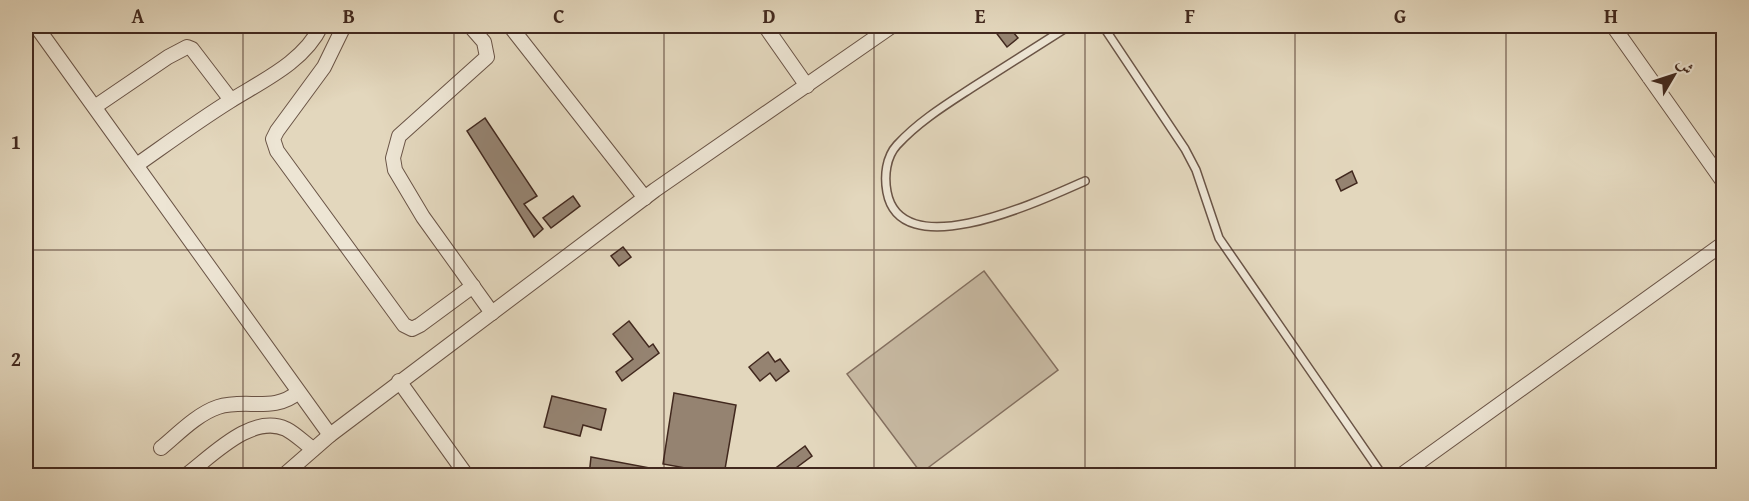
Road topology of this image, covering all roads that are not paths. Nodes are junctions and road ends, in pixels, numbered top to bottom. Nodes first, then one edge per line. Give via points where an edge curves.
1 (36, 26) edge
2 (321, 26) edge
3 (344, 26) edge
4 (470, 26) edge
5 (510, 26) edge
6 (765, 26) edge
7 (892, 26) edge
8 (1068, 26) edge
9 (1103, 26) edge
10 (1613, 26) edge
11 (807, 86) junction
12 (231, 100) junction
13 (96, 106) junction
14 (138, 164) junction
15 (1085, 181) dead end
16 (1724, 183) edge
17 (645, 198) junction
18 (1724, 243) edge
19 (473, 286) junction
20 (492, 314) junction
21 (399, 381) junction
22 (298, 392) junction
23 (330, 435) junction
24 (161, 448) dead end
25 (313, 449) junction
26 (185, 476) edge
27 (283, 476) edge
28 (467, 476) edge
29 (1383, 476) edge
30 (1400, 476) edge

1 - 13 street
2 - 12 street via 302,53
3 - 19 street via 324,67 277,131 273,139 277,151 404,325 412,329 420,325
4 - 19 street via 484,42 487,57 399,136 393,158 395,170 423,217
5 - 17 street
6 - 11 street
7 - 11 street
8 - 15 lane via 930,115 896,146 885,172 887,194 906,220 940,227 1022,208
9 - 29 lane via 1185,149 1219,238
10 - 16 street
11 - 17 street
12 - 13 street via 187,47
12 - 14 street
13 - 14 street
14 - 22 street
17 - 20 street
18 - 30 street
19 - 20 street
20 - 21 street
21 - 23 street
21 - 28 street
22 - 23 street
22 - 24 street via 276,404 219,406
23 - 25 street
25 - 26 street via 287,429 253,428
25 - 27 street

